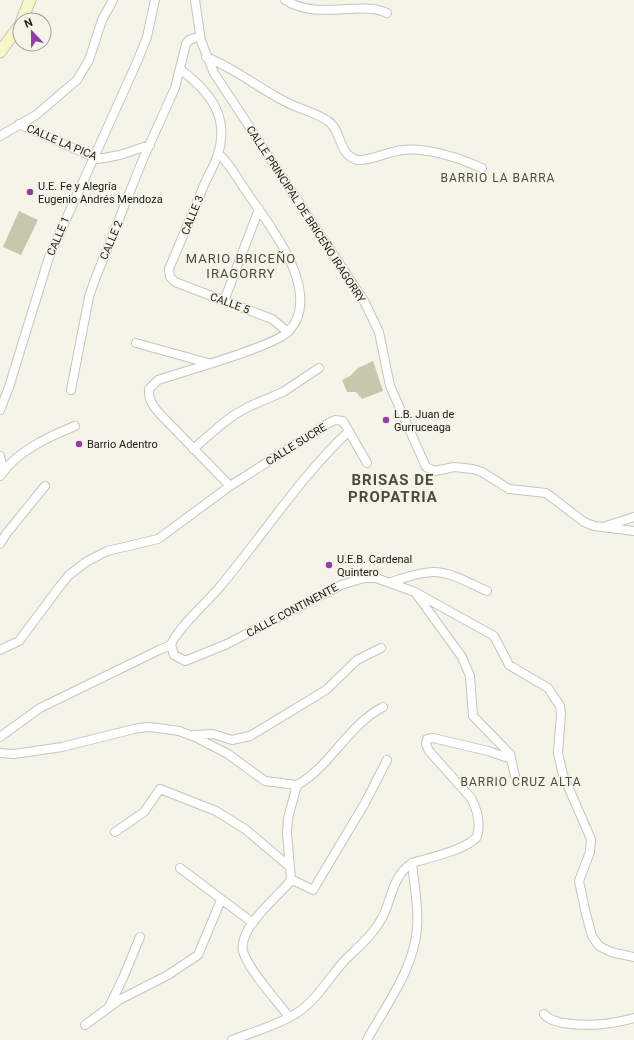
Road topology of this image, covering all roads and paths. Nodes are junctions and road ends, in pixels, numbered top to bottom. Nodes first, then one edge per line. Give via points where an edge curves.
1 (30, 0) edge
2 (113, 0) edge
3 (155, 0) edge
4 (195, 0) edge
5 (285, 0) edge
6 (25, 12) edge
7 (386, 13) dead end
8 (12, 36) edge
9 (200, 36) junction
10 (0, 52) edge
11 (206, 57) junction
12 (180, 69) junction
13 (19, 124) junction
14 (0, 136) edge
15 (150, 145) junction
16 (218, 153) junction
17 (94, 158) junction
18 (482, 168) dead end
19 (259, 209) junction
20 (170, 277) joint
21 (224, 301) junction
22 (288, 332) junction
23 (136, 343) dead end
24 (208, 363) junction
25 (319, 368) dead end
26 (71, 390) dead end
27 (0, 407) edge
28 (75, 426) dead end
29 (349, 431) junction
30 (193, 449) junction
31 (0, 456) edge
32 (367, 463) dead end
33 (2, 473) edge
34 (46, 486) dead end
35 (230, 486) junction
36 (634, 517) edge
37 (604, 527) junction
38 (634, 531) edge
39 (0, 544) edge
40 (391, 582) junction
41 (487, 591) dead end
42 (415, 592) junction
43 (171, 645) junction
44 (381, 648) dead end
45 (0, 650) edge
46 (383, 708) dead end
47 (191, 735) junction
48 (0, 737) edge
49 (0, 753) edge
50 (511, 759) junction
51 (386, 760) dead end
52 (515, 776) dead end
53 (297, 785) junction
54 (115, 832) dead end
55 (412, 863) junction
56 (290, 867) junction
57 (180, 868) dead end
58 (290, 879) junction
59 (221, 900) junction
60 (253, 923) junction
61 (140, 937) dead end
62 (634, 957) edge
63 (109, 1007) junction
64 (544, 1014) dead end
65 (289, 1017) junction
66 (634, 1018) edge
67 (85, 1025) dead end
68 (232, 1040) edge
69 (367, 1040) edge

1 - 6 main road
2 - 13 street via 102,20 89,60 77,80 36,115
3 - 17 street, CALLE 1 via 142,50
4 - 9 street, CALLE PRINCIPAL DE BRICEÑO IRAGORRY
5 - 7 street via 320,11 354,8 374,9
8 - 10 main road
9 - 11 street, CALLE PRINCIPAL DE BRICEÑO IRAGORRY
9 - 12 street, CALLE 2 via 186,44
11 - 18 street via 227,66 285,102 328,121 335,129 344,151 358,160 388,152 416,150
11 - 37 street, CALLE PRINCIPAL DE BRICEÑO IRAGORRY via 263,149 364,301 379,332 390,386 426,467 435,471 454,467 473,469 509,489 546,493 584,522
12 - 15 street, CALLE 2 via 176,88
12 - 16 street, CALLE 3 via 206,90 216,107 221,128
13 - 14 street
13 - 17 street, CALLE LA PICA
15 - 17 street, CALLE LA PICA via 120,155
15 - 26 street, CALLE 2 via 89,297
16 - 19 street via 230,166
16 - 20 street, CALLE 3 via 169,269
17 - 27 street, CALLE 1 via 49,257 9,387
19 - 21 street
19 - 22 street via 284,246 296,280 299,308
20 - 21 street, CALLE 5 via 175,282
21 - 22 street, CALLE 5 via 272,319
22 - 24 street via 271,342
23 - 24 street
24 - 30 street via 158,380 149,389 152,405
25 - 30 street via 283,392 234,415
28 - 33 street via 24,451
29 - 32 street, CALLE SUCRE
29 - 35 street, CALLE SUCRE via 344,421 335,420
29 - 43 street via 323,458 218,588 178,633
30 - 35 street
31 - 33 street
34 - 39 street
35 - 45 street via 158,539 107,551 86,562 69,575 19,641
36 - 37 street
37 - 38 street, CALLE PRINCIPAL DE BRICEÑO IRAGORRY
40 - 41 street via 435,572
40 - 42 street, CALLE CONTINENTE
40 - 43 street, CALLE CONTINENTE via 376,578 354,580 192,659 179,659 174,655
42 - 50 street via 447,634 467,667 473,716 504,746
42 - 62 street, CALLE CONTINENTE via 494,636 509,664 537,680 555,697 561,714 558,753 563,775 591,839 590,852 579,881 594,941 611,952
43 - 48 street via 40,708
44 - 47 street via 357,660 326,690 250,736 232,740 213,734
46 - 53 street via 362,722 309,778
47 - 49 street via 147,727 62,747 14,754
47 - 53 street via 228,754 265,781
50 - 52 street
50 - 55 street via 488,751 433,738 427,739 429,751 471,798 478,816 479,831 473,842
51 - 58 street via 365,803 313,890
53 - 56 street via 288,818
54 - 56 street via 144,812 160,790 216,811 245,829
55 - 65 street via 402,870 397,878 382,918 364,943 346,959 305,1007
55 - 69 street via 418,927 416,938 404,976
56 - 58 street
57 - 59 street
58 - 60 street
59 - 60 street
59 - 63 street via 198,955 168,975
60 - 65 street via 244,939 243,952 251,967
61 - 63 street
63 - 67 street
64 - 66 street via 546,1018 557,1022 581,1026 611,1024
65 - 68 street

